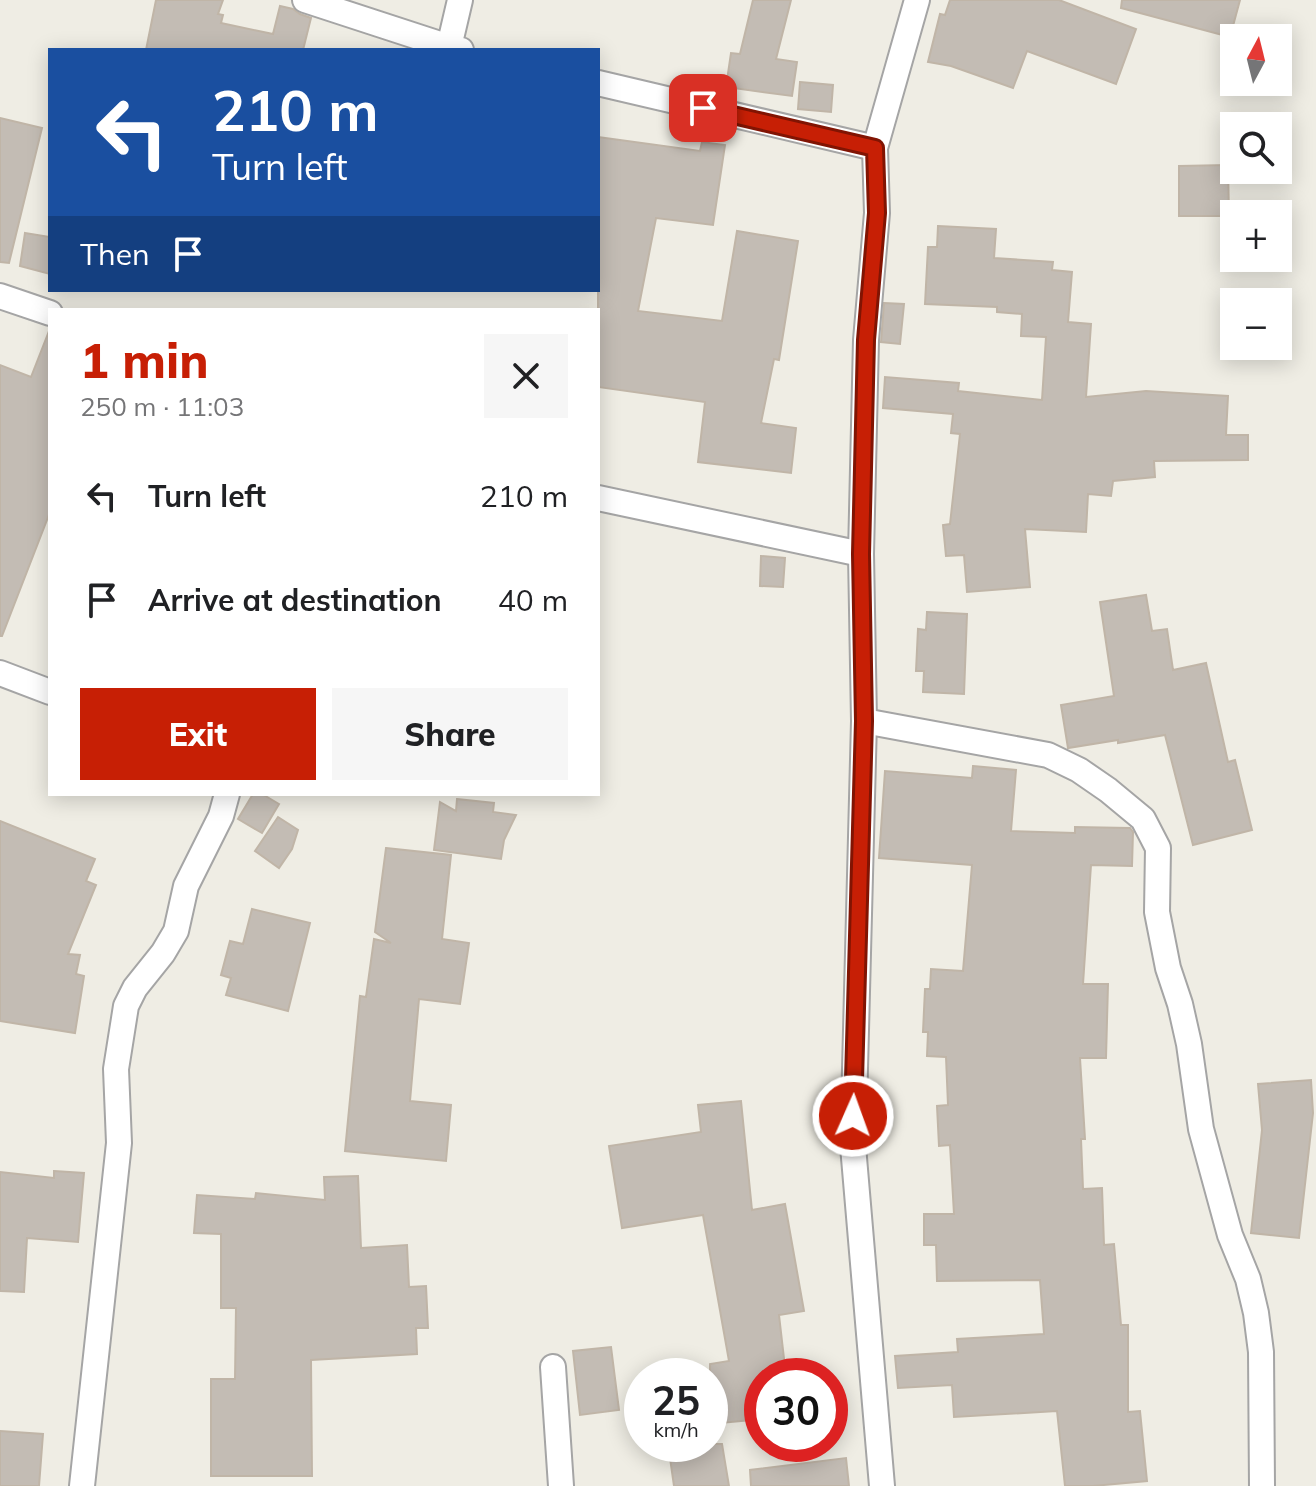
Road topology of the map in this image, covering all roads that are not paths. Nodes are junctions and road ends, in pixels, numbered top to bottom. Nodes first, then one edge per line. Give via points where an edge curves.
1 (305, 0) edge
2 (460, 0) edge
3 (917, 0) edge
4 (455, 48) edge
5 (600, 83) edge
6 (875, 148) junction
7 (0, 296) edge
8 (48, 312) edge
9 (600, 498) edge
10 (861, 554) junction
11 (0, 673) edge
12 (48, 691) edge
13 (864, 721) junction
14 (226, 796) edge
15 (553, 1367) dead end
16 (82, 1486) edge
17 (561, 1486) edge
18 (882, 1486) edge
19 (1262, 1486) edge

1 - 4 street
2 - 4 street
3 - 6 street
5 - 6 street
6 - 10 street via 877,213 866,340
7 - 8 street
9 - 10 street
10 - 13 street
11 - 12 street
13 - 18 street via 853,1146
13 - 19 street via 1048,755 1108,790 1143,819 1153,838 1158,848 1157,912 1189,1044 1201,1129 1256,1313
14 - 16 street via 186,886 176,931 126,1006 116,1069 119,1143
15 - 17 street

